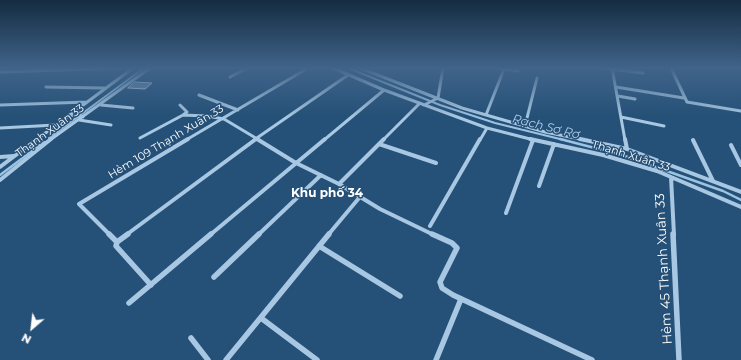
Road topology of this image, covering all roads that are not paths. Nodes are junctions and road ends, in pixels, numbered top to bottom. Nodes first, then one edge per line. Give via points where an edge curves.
1 (110, 85) edge
2 (128, 85) edge
3 (280, 85) edge
4 (334, 85) edge
5 (372, 85) edge
6 (404, 85) edge
7 (440, 85) edge
8 (498, 85) edge
9 (535, 85) edge
10 (678, 85) edge
11 (46, 87) dead end
12 (616, 87) joint
13 (106, 88) junction
14 (384, 90) junction
15 (199, 95) dead end
16 (618, 96) junction
17 (438, 98) junction
18 (684, 98) junction
19 (635, 99) dead end
20 (87, 102) junction
21 (422, 104) junction
22 (0, 105) edge
23 (101, 105) junction
24 (180, 105) dead end
25 (133, 108) dead end
26 (238, 110) junction
27 (741, 111) edge
28 (70, 115) junction
29 (183, 115) junction
30 (486, 115) junction
31 (83, 117) junction
32 (621, 117) junction
33 (224, 119) junction
34 (79, 120) junction
35 (57, 125) junction
36 (111, 125) dead end
37 (525, 126) junction
38 (664, 126) dead end
39 (0, 128) edge
40 (487, 128) junction
41 (140, 138) dead end
42 (256, 139) junction
43 (533, 140) junction
44 (693, 140) dead end
45 (379, 144) junction
46 (554, 144) junction
47 (731, 145) dead end
48 (627, 149) junction
49 (14, 156) junction
50 (0, 157) edge
51 (296, 163) junction
52 (436, 163) dead end
53 (741, 165) edge
54 (0, 167) edge
55 (321, 175) junction
56 (671, 177) junction
57 (0, 180) edge
58 (713, 182) junction
59 (339, 184) junction
60 (539, 186) dead end
61 (741, 192) edge
62 (359, 198) junction
63 (741, 207) edge
64 (506, 214) dead end
65 (430, 226) dead end
66 (117, 242) junction
67 (319, 246) junction
68 (214, 277) dead end
69 (151, 285) junction
70 (400, 296) dead end
71 (461, 299) junction
72 (129, 303) dead end
73 (261, 318) junction
74 (191, 338) dead end
75 (208, 360) edge
76 (226, 360) edge
77 (317, 360) edge
78 (436, 360) edge
79 (592, 360) edge
80 (679, 360) edge

1 - 13 street
2 - 23 street, Thạnh Xuân 33
3 - 26 street, Hẻm 109 Thạnh Xuân 33
4 - 42 street
5 - 14 street, Thạnh Xuân 33
6 - 17 street
7 - 17 street
8 - 30 street
9 - 37 street
10 - 18 street
11 - 13 street
12 - 16 street
12 - 18 street
13 - 20 street
14 - 21 street, Thạnh Xuân 33
14 - 51 street
15 - 26 street
16 - 19 street
16 - 32 street
17 - 21 street
17 - 30 street
18 - 27 street via 687,102
20 - 22 street
20 - 28 street
21 - 40 street, Thạnh Xuân 33
21 - 45 street
23 - 25 street
23 - 31 street, Thạnh Xuân 33
24 - 29 street via 187,112
26 - 33 street, Hẻm 109 Thạnh Xuân 33
28 - 31 street
28 - 35 street
29 - 33 street
29 - 41 street
30 - 37 street
31 - 34 street, Thạnh Xuân 33
32 - 38 street
32 - 48 street
33 - 42 street
33 - 66 street, Hẻm 109 Thạnh Xuân 33 via 79,204
34 - 36 street
34 - 57 street, Thạnh Xuân 33
35 - 39 street
35 - 49 street
37 - 48 street
40 - 43 street, Thạnh Xuân 33
40 - 65 street
42 - 51 street
42 - 66 street
43 - 46 street, Thạnh Xuân 33
43 - 64 street
44 - 58 street
45 - 52 street
45 - 59 street
46 - 56 street, Thạnh Xuân 33 via 603,155
46 - 60 street
47 - 53 street
48 - 58 street
49 - 50 street
49 - 54 street
51 - 55 street
51 - 69 street
55 - 59 street
55 - 68 street
56 - 63 street, Thạnh Xuân 33
56 - 80 street, Hẻm 45 Thạnh Xuân 33
58 - 61 street
59 - 62 street
62 - 67 street
62 - 71 street via 452,243 457,248 440,282 442,288
66 - 69 street via 116,246
67 - 70 street
67 - 73 street
69 - 72 street
71 - 78 street
71 - 79 street
73 - 76 street
73 - 77 street
74 - 75 street

